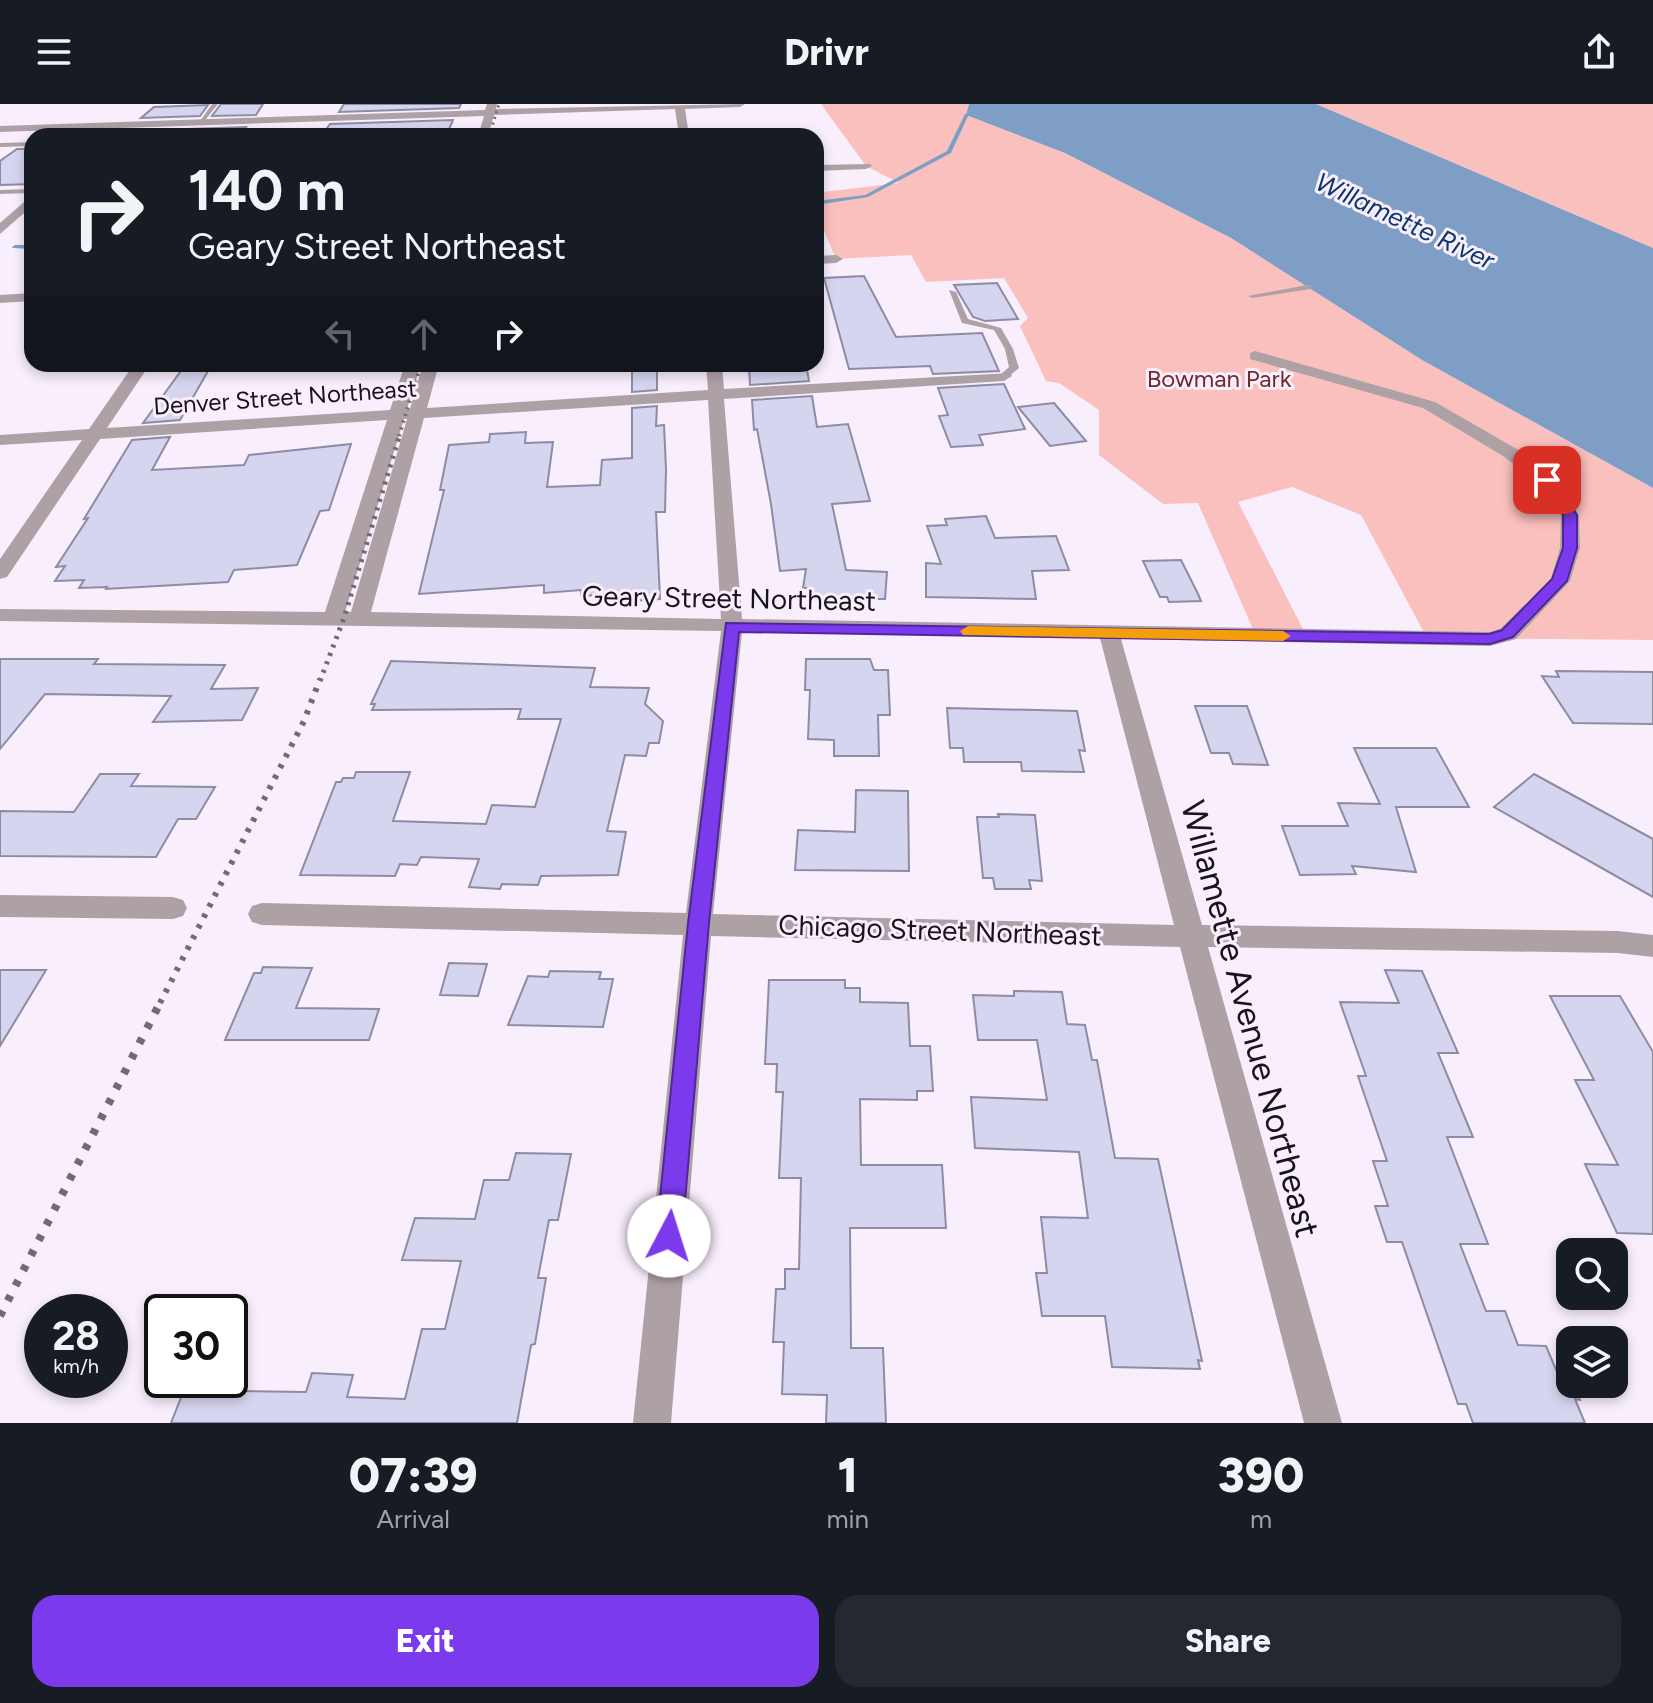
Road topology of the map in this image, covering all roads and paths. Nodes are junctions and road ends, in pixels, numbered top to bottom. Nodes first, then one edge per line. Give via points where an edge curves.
1 (215, 104) edge
2 (316, 104) edge
3 (740, 104) edge
4 (679, 105) edge
5 (496, 108) edge
6 (121, 115) dead end
7 (200, 123) junction
8 (303, 123) junction
9 (110, 125) junction
10 (24, 128) edge
11 (28, 128) edge
12 (107, 128) edge
13 (487, 128) edge
14 (495, 128) edge
15 (683, 128) edge
16 (0, 129) edge
17 (24, 144) edge
18 (0, 145) edge
19 (866, 166) dead end
20 (824, 168) edge
21 (0, 192) edge
22 (24, 197) edge
23 (24, 205) edge
24 (0, 230) edge
25 (836, 259) dead end
26 (824, 260) edge
27 (1307, 287) dead end
28 (952, 292) dead end
29 (1252, 296) dead end
30 (24, 298) edge
31 (0, 299) edge
32 (1255, 356) dead end
33 (137, 372) edge
34 (411, 372) edge
35 (429, 372) edge
36 (715, 372) edge
37 (1004, 376) joint
38 (718, 394) junction
39 (417, 413) junction
40 (398, 414) junction
41 (96, 433) junction
42 (0, 440) edge
43 (0, 573) edge
44 (0, 615) edge
45 (333, 618) junction
46 (359, 619) junction
47 (732, 627) junction
48 (1109, 634) junction
49 (0, 906) edge
50 (173, 908) dead end
51 (262, 914) dead end
52 (698, 923) junction
53 (1190, 936) junction
54 (1653, 946) edge
55 (652, 1423) edge
56 (1323, 1423) edge

1 - 7 lane
2 - 8 street
3 - 4 street
4 - 5 street
4 - 15 street
5 - 8 street
5 - 13 street
5 - 14 street
6 - 9 street
7 - 8 street
7 - 9 street
9 - 11 street
9 - 12 street
10 - 16 street
17 - 18 lane
19 - 20 street
21 - 22 lane
23 - 24 street
25 - 26 street
27 - 29 lane
28 - 37 lane via 965,321 997,328 1014,368
30 - 31 street
32 - 48 street, Geary Street Northeast via 1429,405 1547,480 1570,515 1570,548 1560,581 1508,634 1490,639
33 - 41 street
34 - 40 street
35 - 39 street
36 - 38 street
37 - 38 street, Denver Street Northeast
38 - 39 street, Denver Street Northeast
38 - 47 street
39 - 40 street, Denver Street Northeast
39 - 46 street
40 - 41 street, Denver Street Northeast
40 - 45 street
41 - 42 street, Denver Street Northeast
41 - 43 street
44 - 45 street, Geary Street Northeast
45 - 46 street, Geary Street Northeast
46 - 47 street, Geary Street Northeast
47 - 48 street, Geary Street Northeast
47 - 52 street
48 - 53 street, Willamette Avenue Northeast
49 - 50 street
51 - 52 street, Chicago Street Northeast
52 - 53 street, Chicago Street Northeast
52 - 55 street
53 - 54 street, Chicago Street Northeast
53 - 56 street, Willamette Avenue Northeast

